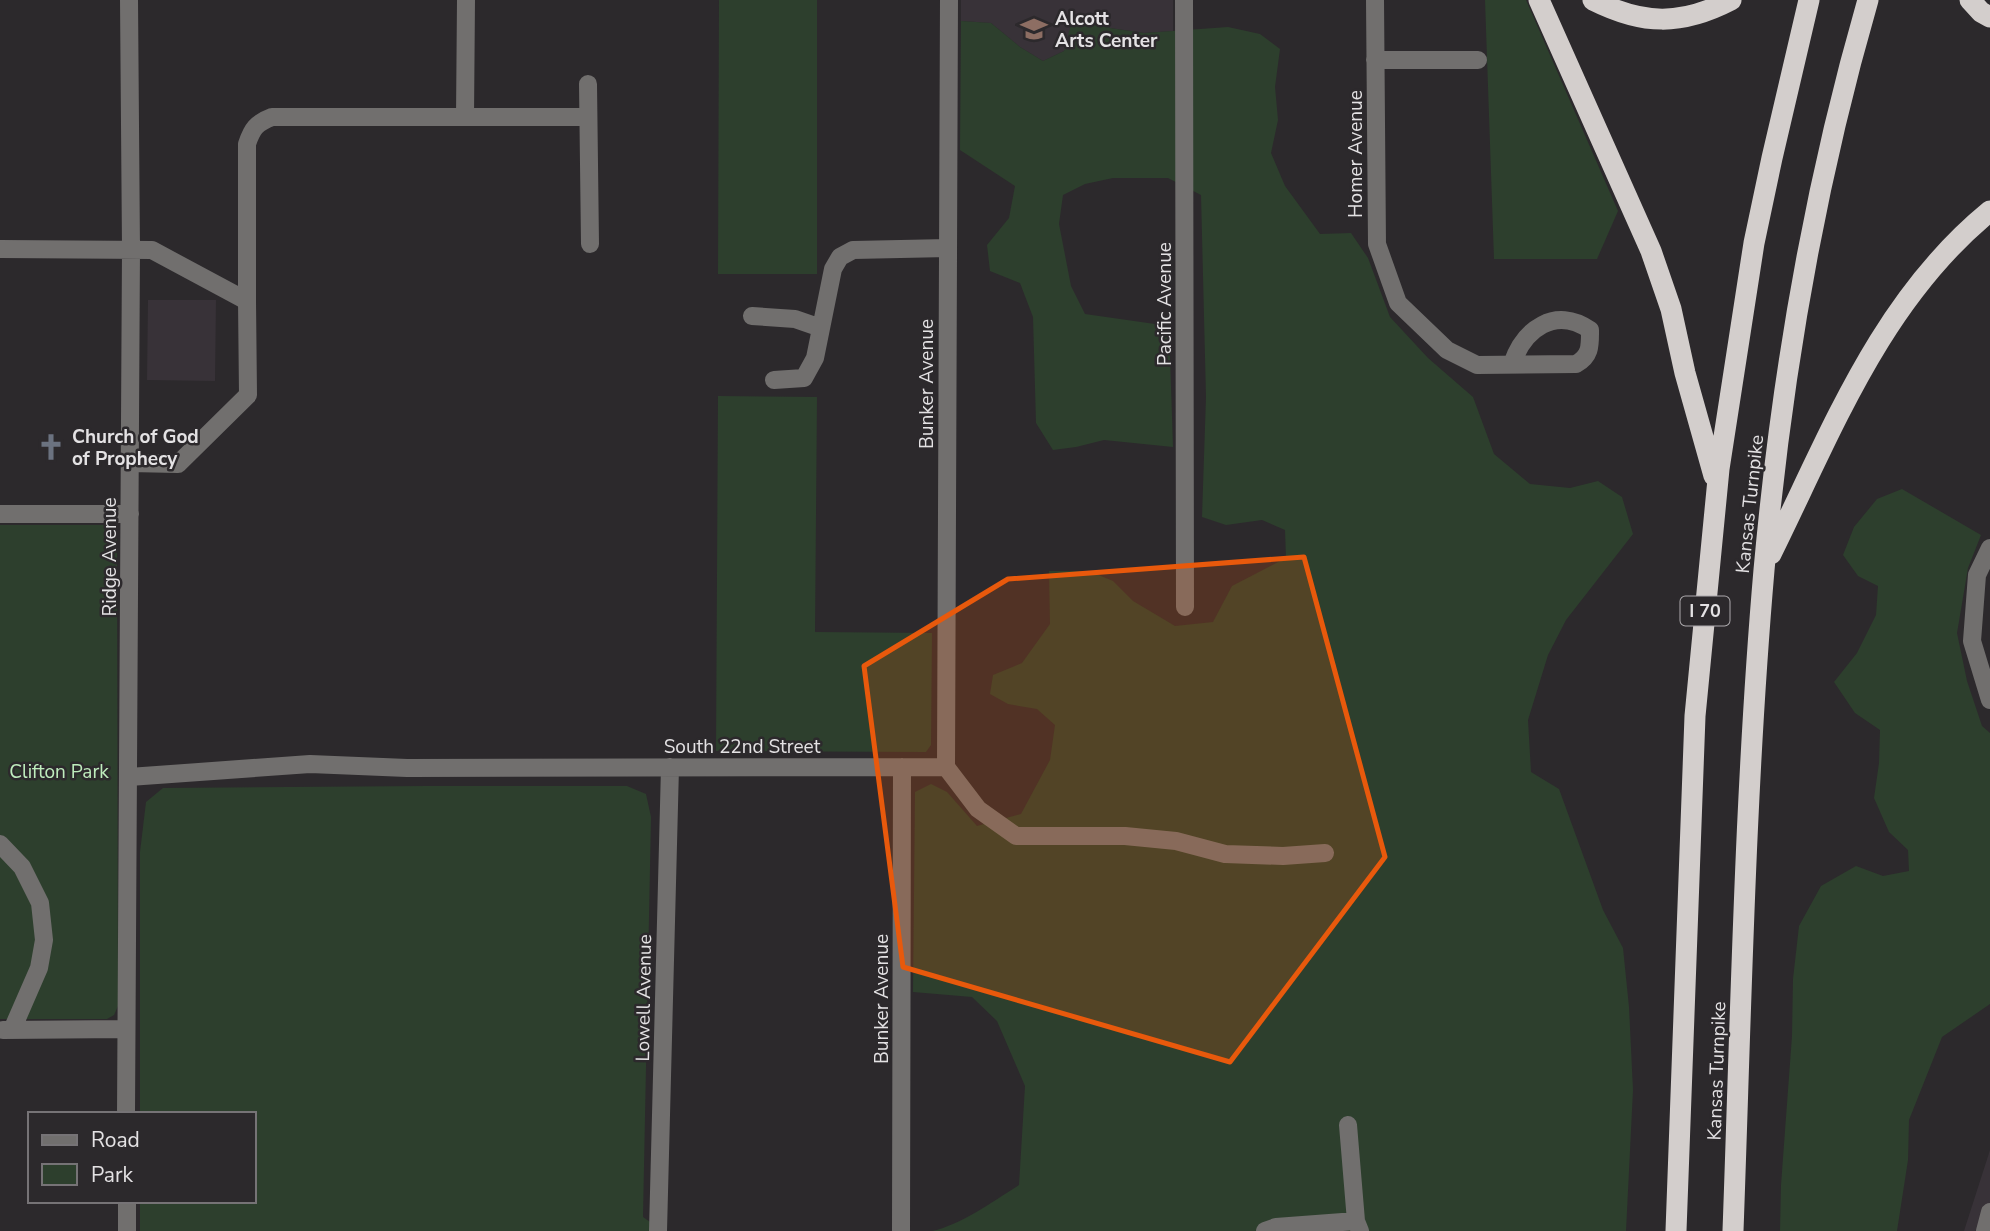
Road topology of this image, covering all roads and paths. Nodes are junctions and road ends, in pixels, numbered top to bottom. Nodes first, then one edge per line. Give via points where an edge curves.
1 (129, 0) edge
2 (466, 0) edge
3 (949, 0) edge
4 (1184, 0) edge
5 (1375, 0) edge
6 (1539, 0) edge
7 (1593, 0) edge
8 (1731, 0) edge
9 (1809, 0) edge
10 (1868, 0) edge
11 (1970, 0) edge
12 (1990, 17) edge
13 (1376, 60) junction
14 (1478, 60) dead end
15 (588, 84) dead end
16 (466, 117) junction
17 (588, 117) junction
18 (1990, 211) edge
19 (590, 244) dead end
20 (948, 248) junction
21 (0, 249) edge
22 (131, 249) junction
23 (247, 301) junction
24 (752, 316) dead end
25 (821, 328) junction
26 (1512, 364) junction
27 (774, 380) dead end
28 (130, 463) junction
29 (1717, 488) junction
30 (0, 514) edge
31 (130, 514) junction
32 (1990, 548) edge
33 (1764, 569) junction
34 (1185, 607) dead end
35 (1990, 700) edge
36 (670, 767) junction
37 (902, 767) junction
38 (946, 768) junction
39 (128, 777) junction
40 (0, 844) edge
41 (1325, 853) dead end
42 (125, 1029) junction
43 (6, 1030) edge
44 (126, 1112) edge
45 (1348, 1125) dead end
46 (127, 1203) edge
47 (1990, 1212) edge
48 (1358, 1226) edge
49 (127, 1231) edge
50 (658, 1231) edge
51 (901, 1231) edge
52 (1265, 1231) edge
53 (1676, 1231) edge
54 (1733, 1231) edge
55 (1985, 1231) edge

1 - 22 street, Ridge Avenue
2 - 16 street
3 - 20 street, Bunker Avenue
4 - 34 street, Pacific Avenue
5 - 13 street, Homer Avenue
6 - 29 highway via 1651,251 1671,309
7 - 8 highway via 1644,19 1677,20
9 - 29 highway, Kansas Turnpike / I 70 via 1754,243
10 - 33 highway, Kansas Turnpike via 1821,190 1799,308
11 - 12 highway
13 - 14 street
13 - 26 street, Homer Avenue via 1377,244 1398,303 1447,350 1477,365
15 - 17 street
16 - 17 street
16 - 23 street via 272,117 260,121 247,144
17 - 19 street
18 - 33 highway via 1927,271 1891,321 1860,372
20 - 25 street via 853,250 840,257 828,287
20 - 38 street, Bunker Avenue
21 - 22 street
22 - 23 street via 152,250
22 - 28 street, Ridge Avenue
23 - 28 street via 248,395 178,464
24 - 25 street via 795,319
25 - 27 street via 815,358 804,378
26 - 26 street via 1576,364 1590,348 1590,330 1571,320 1542,324 1518,347
28 - 31 street, Ridge Avenue
29 - 53 highway, Kansas Turnpike / I 70 via 1695,716
30 - 31 street
31 - 39 street, Ridge Avenue
32 - 35 street via 1977,575 1972,640
33 - 54 highway, Kansas Turnpike via 1752,732
36 - 37 street, South 22nd Street
36 - 39 street, South 22nd Street via 310,764
36 - 50 street, Lowell Avenue
37 - 38 street, South 22nd Street
37 - 51 street, Bunker Avenue
38 - 41 street via 978,809 1016,836 1125,836 1176,841 1225,854
39 - 42 street, Ridge Avenue
40 - 43 street via 22,866 40,903 44,940 39,968
42 - 43 street
42 - 44 street, Ridge Avenue
45 - 48 street
46 - 49 street
47 - 55 street
48 - 52 street

